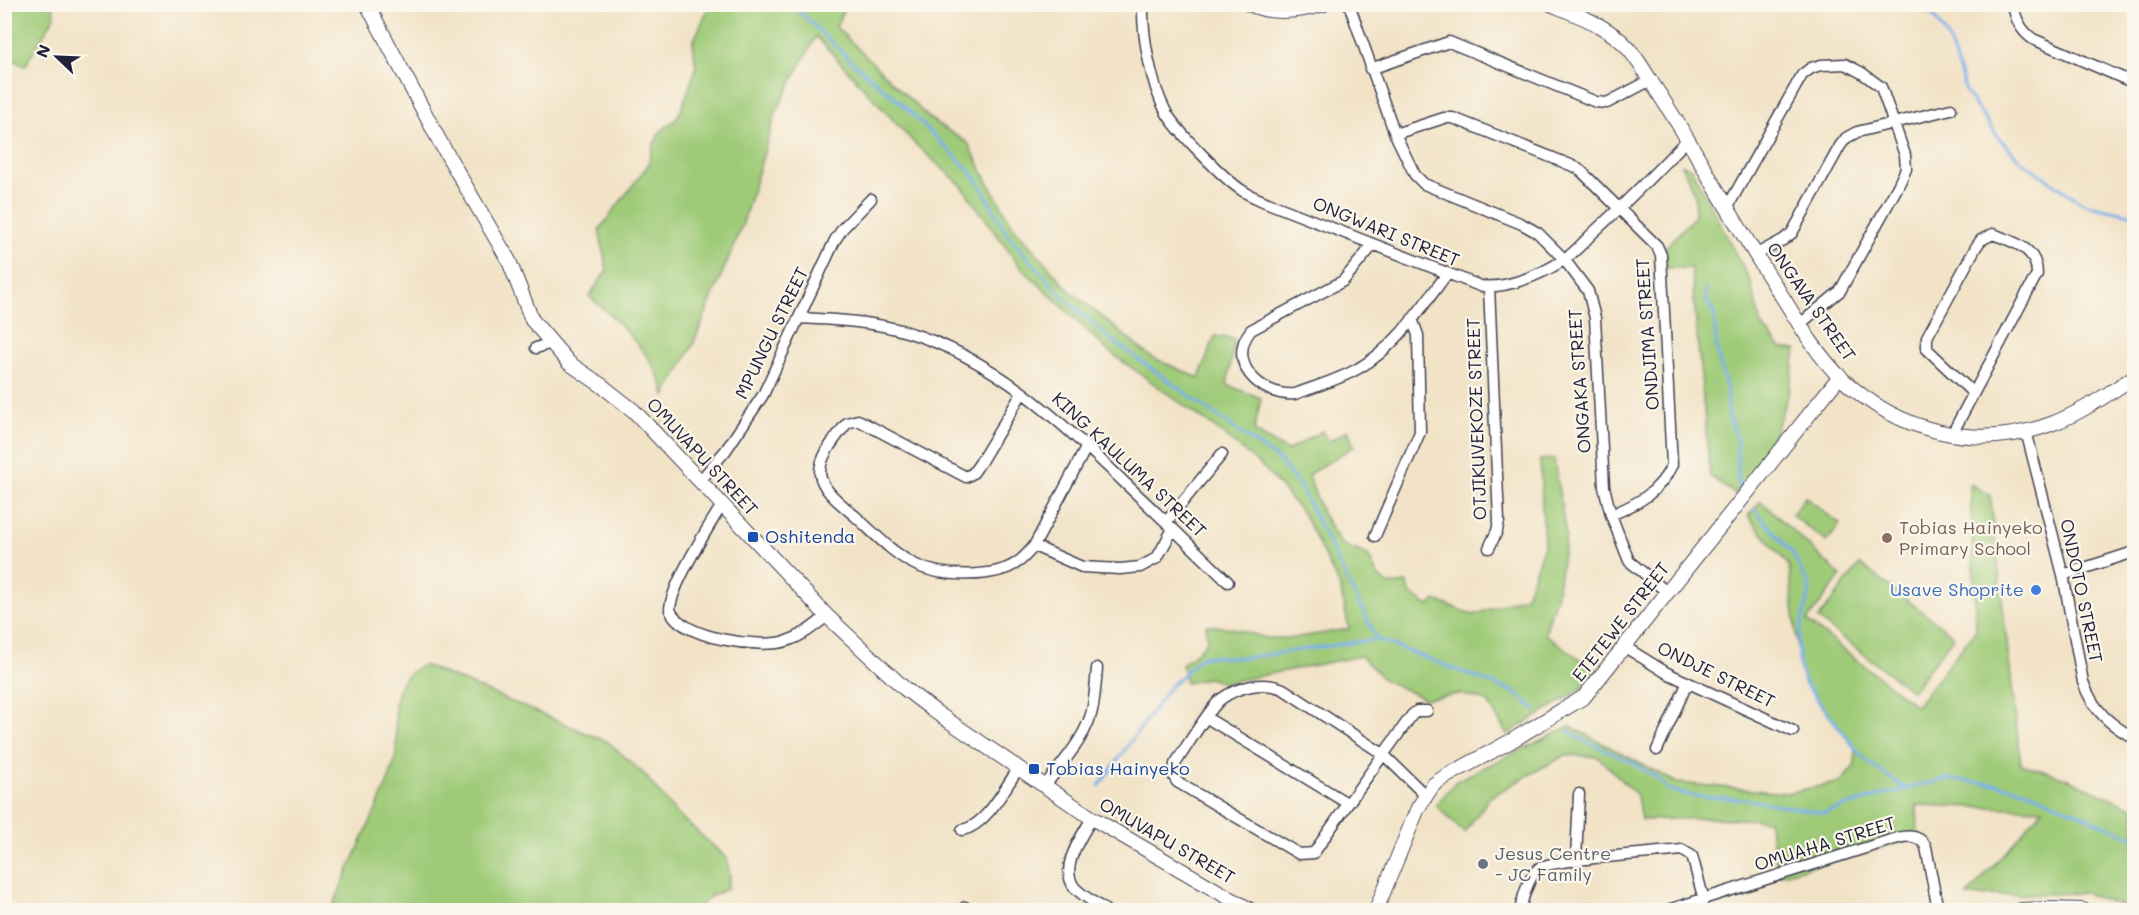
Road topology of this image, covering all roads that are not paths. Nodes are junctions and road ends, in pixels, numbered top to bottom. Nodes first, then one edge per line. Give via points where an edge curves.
1 (367, 4) edge
2 (1143, 4) edge
3 (1249, 4) edge
4 (1324, 4) edge
5 (1349, 4) edge
6 (1551, 4) edge
7 (2013, 4) edge
8 (1370, 69) junction
9 (1651, 81) junction
10 (2134, 83) edge
11 (1951, 109) dead end
12 (1893, 122) junction
13 (1395, 134) junction
14 (1688, 139) junction
15 (871, 199) dead end
16 (1727, 208) junction
17 (1619, 209) junction
18 (1372, 245) junction
19 (1755, 255) junction
20 (1564, 260) junction
21 (1447, 274) junction
22 (1489, 287) junction
23 (799, 318) junction
24 (1412, 319) junction
25 (1800, 324) junction
26 (551, 343) junction
27 (536, 348) dead end
28 (1840, 376) junction
29 (2134, 379) edge
30 (1022, 393) junction
31 (1973, 393) junction
32 (2026, 431) junction
33 (1952, 434) junction
34 (1087, 446) junction
35 (1222, 454) dead end
36 (700, 481) junction
37 (722, 506) junction
38 (1611, 515) junction
39 (1170, 525) junction
40 (1376, 536) dead end
41 (1034, 546) junction
42 (1489, 548) dead end
43 (2134, 552) edge
44 (2063, 575) junction
45 (1228, 582) dead end
46 (1667, 592) junction
47 (827, 616) junction
48 (1625, 647) junction
49 (1097, 668) dead end
50 (1688, 682) junction
51 (1427, 711) dead end
52 (1207, 718) junction
53 (1793, 731) dead end
54 (2134, 738) edge
55 (1657, 750) dead end
56 (1383, 754) junction
57 (1018, 769) junction
58 (1044, 787) junction
59 (1579, 794) dead end
60 (1425, 795) junction
61 (1347, 803) junction
62 (1092, 818) junction
63 (962, 830) dead end
64 (1576, 860) junction
65 (1388, 884) junction
66 (1704, 900) junction
67 (1105, 910) edge
68 (1250, 910) edge
69 (1376, 910) edge
70 (1382, 910) edge
71 (1520, 910) edge
72 (1668, 910) edge
73 (1938, 910) edge
74 (2020, 910) edge
75 (2083, 910) edge

1 - 26 street, OMUVAPU STREET via 509,261 532,320
2 - 18 street, ONGWARI STREET via 1146,45 1158,91 1166,113 1193,144 1245,192
3 - 4 street via 1284,11
5 - 8 street, ONGAKA STREET
6 - 9 street, ONGAVA STREET via 1621,40
7 - 10 street via 2016,18 2033,39
8 - 9 street via 1449,42 1596,102 1607,103
8 - 13 street, ONGAKA STREET
9 - 14 street, ONGAVA STREET
11 - 12 street
12 - 16 street via 1881,87 1850,65 1811,68 1797,83
12 - 19 street via 1846,138 1792,233
12 - 25 street via 1906,164 1898,186 1840,291
13 - 17 street, ONDJIMA STREET via 1444,118 1461,120 1578,168
13 - 20 street, ONGAKA STREET via 1415,175 1424,184 1522,224 1538,233
14 - 16 street, ONGAVA STREET
14 - 17 street, ONGWARI STREET
15 - 23 street, MPUNGU STREET via 835,240
16 - 19 street, ONGAVA STREET
17 - 20 street, ONGWARI STREET
17 - 38 street, ONDJIMA STREET via 1657,246 1660,255 1673,456 1667,476 1656,489 1642,502
18 - 21 street, ONGWARI STREET
18 - 24 street via 1343,281 1251,330 1242,346 1248,372 1261,386 1285,395 1295,394 1360,367 1386,348
19 - 25 street, ONGAVA STREET
20 - 22 street, ONGWARI STREET via 1535,275
20 - 38 street, ONGAKA STREET via 1587,291 1595,318 1604,487
21 - 22 street, ONGWARI STREET
21 - 24 street
22 - 42 street, OTJIKUVEKOZE STREET via 1499,521
23 - 30 street, KING KAULUMA STREET via 908,332 984,366
23 - 36 street, MPUNGU STREET via 746,423
24 - 40 street via 1418,335 1420,432
25 - 28 street, ONGAVA STREET
26 - 27 street
26 - 36 street, OMUVAPU STREET via 568,363 634,411
28 - 33 street, ONGAVA STREET via 1888,413
28 - 46 street, ETETEWE STREET
29 - 32 street, ONGAVA STREET via 2073,415
30 - 34 street, KING KAULUMA STREET
30 - 41 street via 980,464 966,477 858,420 847,423 829,447 820,476 839,502 888,546 929,570 988,572 1019,562
31 - 31 street via 2037,274 2032,254 1993,234 1976,246 1926,343 1927,349
31 - 33 street
32 - 33 street, ONGAVA STREET via 1971,437
32 - 44 street, ONDOTO STREET
34 - 39 street, KING KAULUMA STREET
34 - 41 street
35 - 39 street
36 - 37 street, OMUVAPU STREET
37 - 47 street, OMUVAPU STREET
37 - 47 street via 673,593 670,610 677,620 721,639 749,643 785,642 806,633
38 - 46 street, ONGAKA STREET via 1629,561
39 - 41 street via 1157,558 1140,567 1082,567
39 - 45 street, KING KAULUMA STREET
43 - 44 street
44 - 54 street, ONDOTO STREET via 2088,694 2101,715
46 - 48 street, ETETEWE STREET
47 - 57 street, OMUVAPU STREET via 904,687
48 - 50 street, ONDJE STREET
48 - 60 street, ETETEWE STREET via 1584,697 1443,778
49 - 58 street via 1093,708 1085,728
50 - 53 street, ONDJE STREET
50 - 55 street
51 - 56 street via 1412,715
52 - 56 street via 1220,700 1234,692 1252,685 1271,684
52 - 61 street
52 - 61 street via 1175,764 1174,777 1186,787 1299,854 1314,853
56 - 60 street
56 - 61 street
57 - 58 street, OMUVAPU STREET
57 - 63 street via 979,823
58 - 62 street, OMUVAPU STREET
59 - 64 street
60 - 65 street, ETETEWE STREET
62 - 67 street via 1072,857 1069,874 1076,889
62 - 68 street, OMUVAPU STREET
64 - 66 street via 1682,850 1692,856
64 - 71 street via 1537,869
65 - 69 street, ETETEWE STREET
65 - 70 street, ETETEWE STREET
66 - 72 street, OMUAHA STREET
66 - 73 street, OMUAHA STREET via 1911,836 1926,847
74 - 75 street

